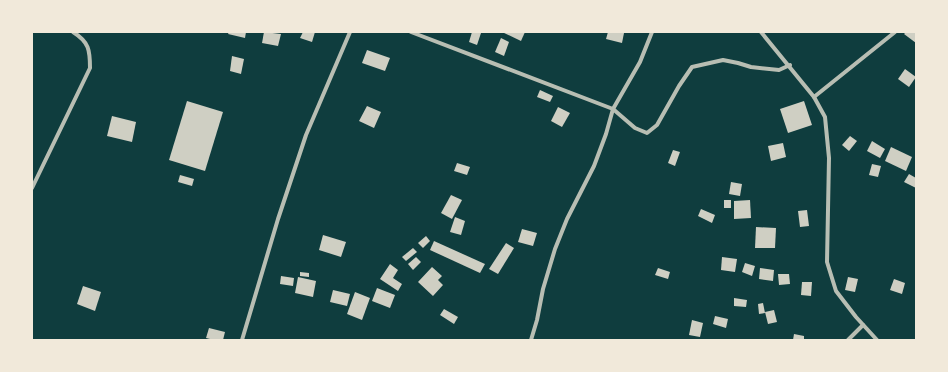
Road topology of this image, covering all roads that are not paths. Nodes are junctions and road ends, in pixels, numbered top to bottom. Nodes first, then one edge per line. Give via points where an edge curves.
1 (73, 32) edge
2 (350, 32) edge
3 (411, 32) edge
4 (652, 32) edge
5 (761, 32) edge
6 (895, 32) edge
7 (790, 65) junction
8 (814, 96) junction
9 (613, 109) junction
10 (32, 188) edge
11 (863, 325) junction
12 (242, 340) edge
13 (531, 340) edge
14 (848, 340) edge
15 (877, 340) edge

1 - 10 street via 81,37 90,52 90,68
2 - 12 street via 306,135
3 - 9 street
4 - 9 street via 640,62
5 - 7 street
6 - 8 street
7 - 8 street
7 - 9 street via 779,70 723,60 692,67 678,86 657,125 647,133 635,128
8 - 11 street via 825,117 829,158 827,262 836,290
9 - 13 street via 594,166 555,249 542,289
11 - 14 street
11 - 15 street

